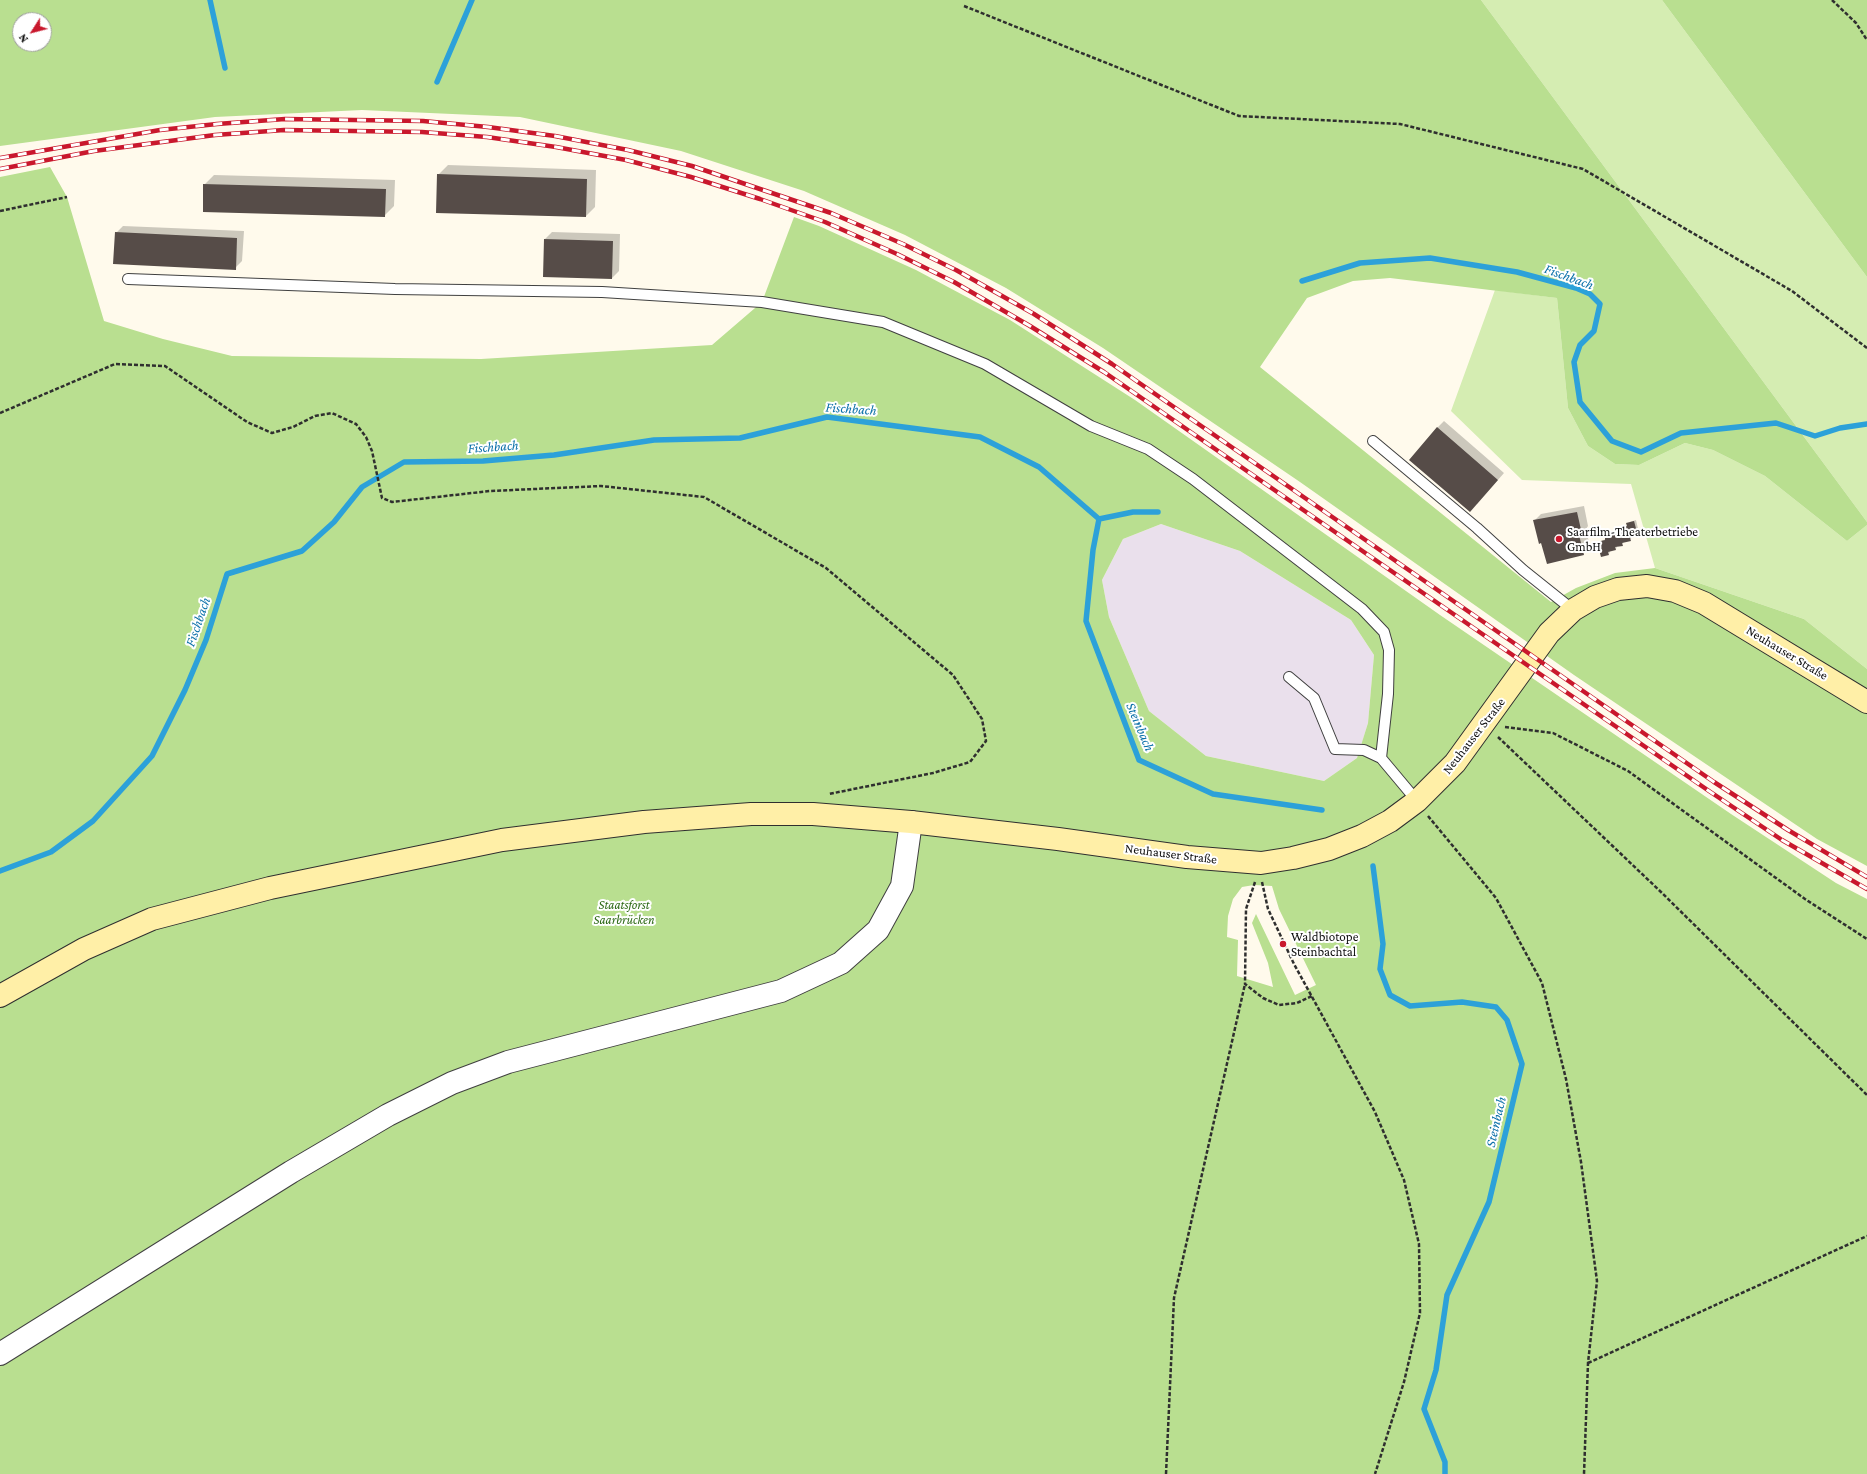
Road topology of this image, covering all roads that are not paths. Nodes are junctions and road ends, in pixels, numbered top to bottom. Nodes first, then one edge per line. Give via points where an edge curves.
1 (128, 279) dead end
2 (1373, 441) dead end
3 (1573, 610) junction
4 (1289, 677) dead end
5 (1867, 702) edge
6 (1381, 758) junction
7 (1417, 801) junction
8 (911, 822) junction
9 (0, 996) edge
10 (0, 1354) edge

1 - 6 lane via 395,289 626,293 762,302 883,322 985,364 1090,426 1148,449 1192,479 1362,609 1384,632 1389,650 1388,694
2 - 3 lane
3 - 5 main road, Neuhauser Straße via 1595,597 1618,589 1647,586 1675,591 1704,603
3 - 7 main road, Neuhauser Straße via 1549,633 1455,764
4 - 6 lane via 1314,698 1334,749 1364,750
6 - 7 lane
7 - 8 main road, Neuhauser Straße via 1390,821 1362,836 1329,849 1261,863 1187,857
8 - 9 main road, Neuhauser Straße via 825,815 751,814 584,829 502,840 270,888 152,919 84,949
8 - 10 street via 902,886 878,930 841,963 781,991 508,1062 452,1083 388,1115 291,1172

